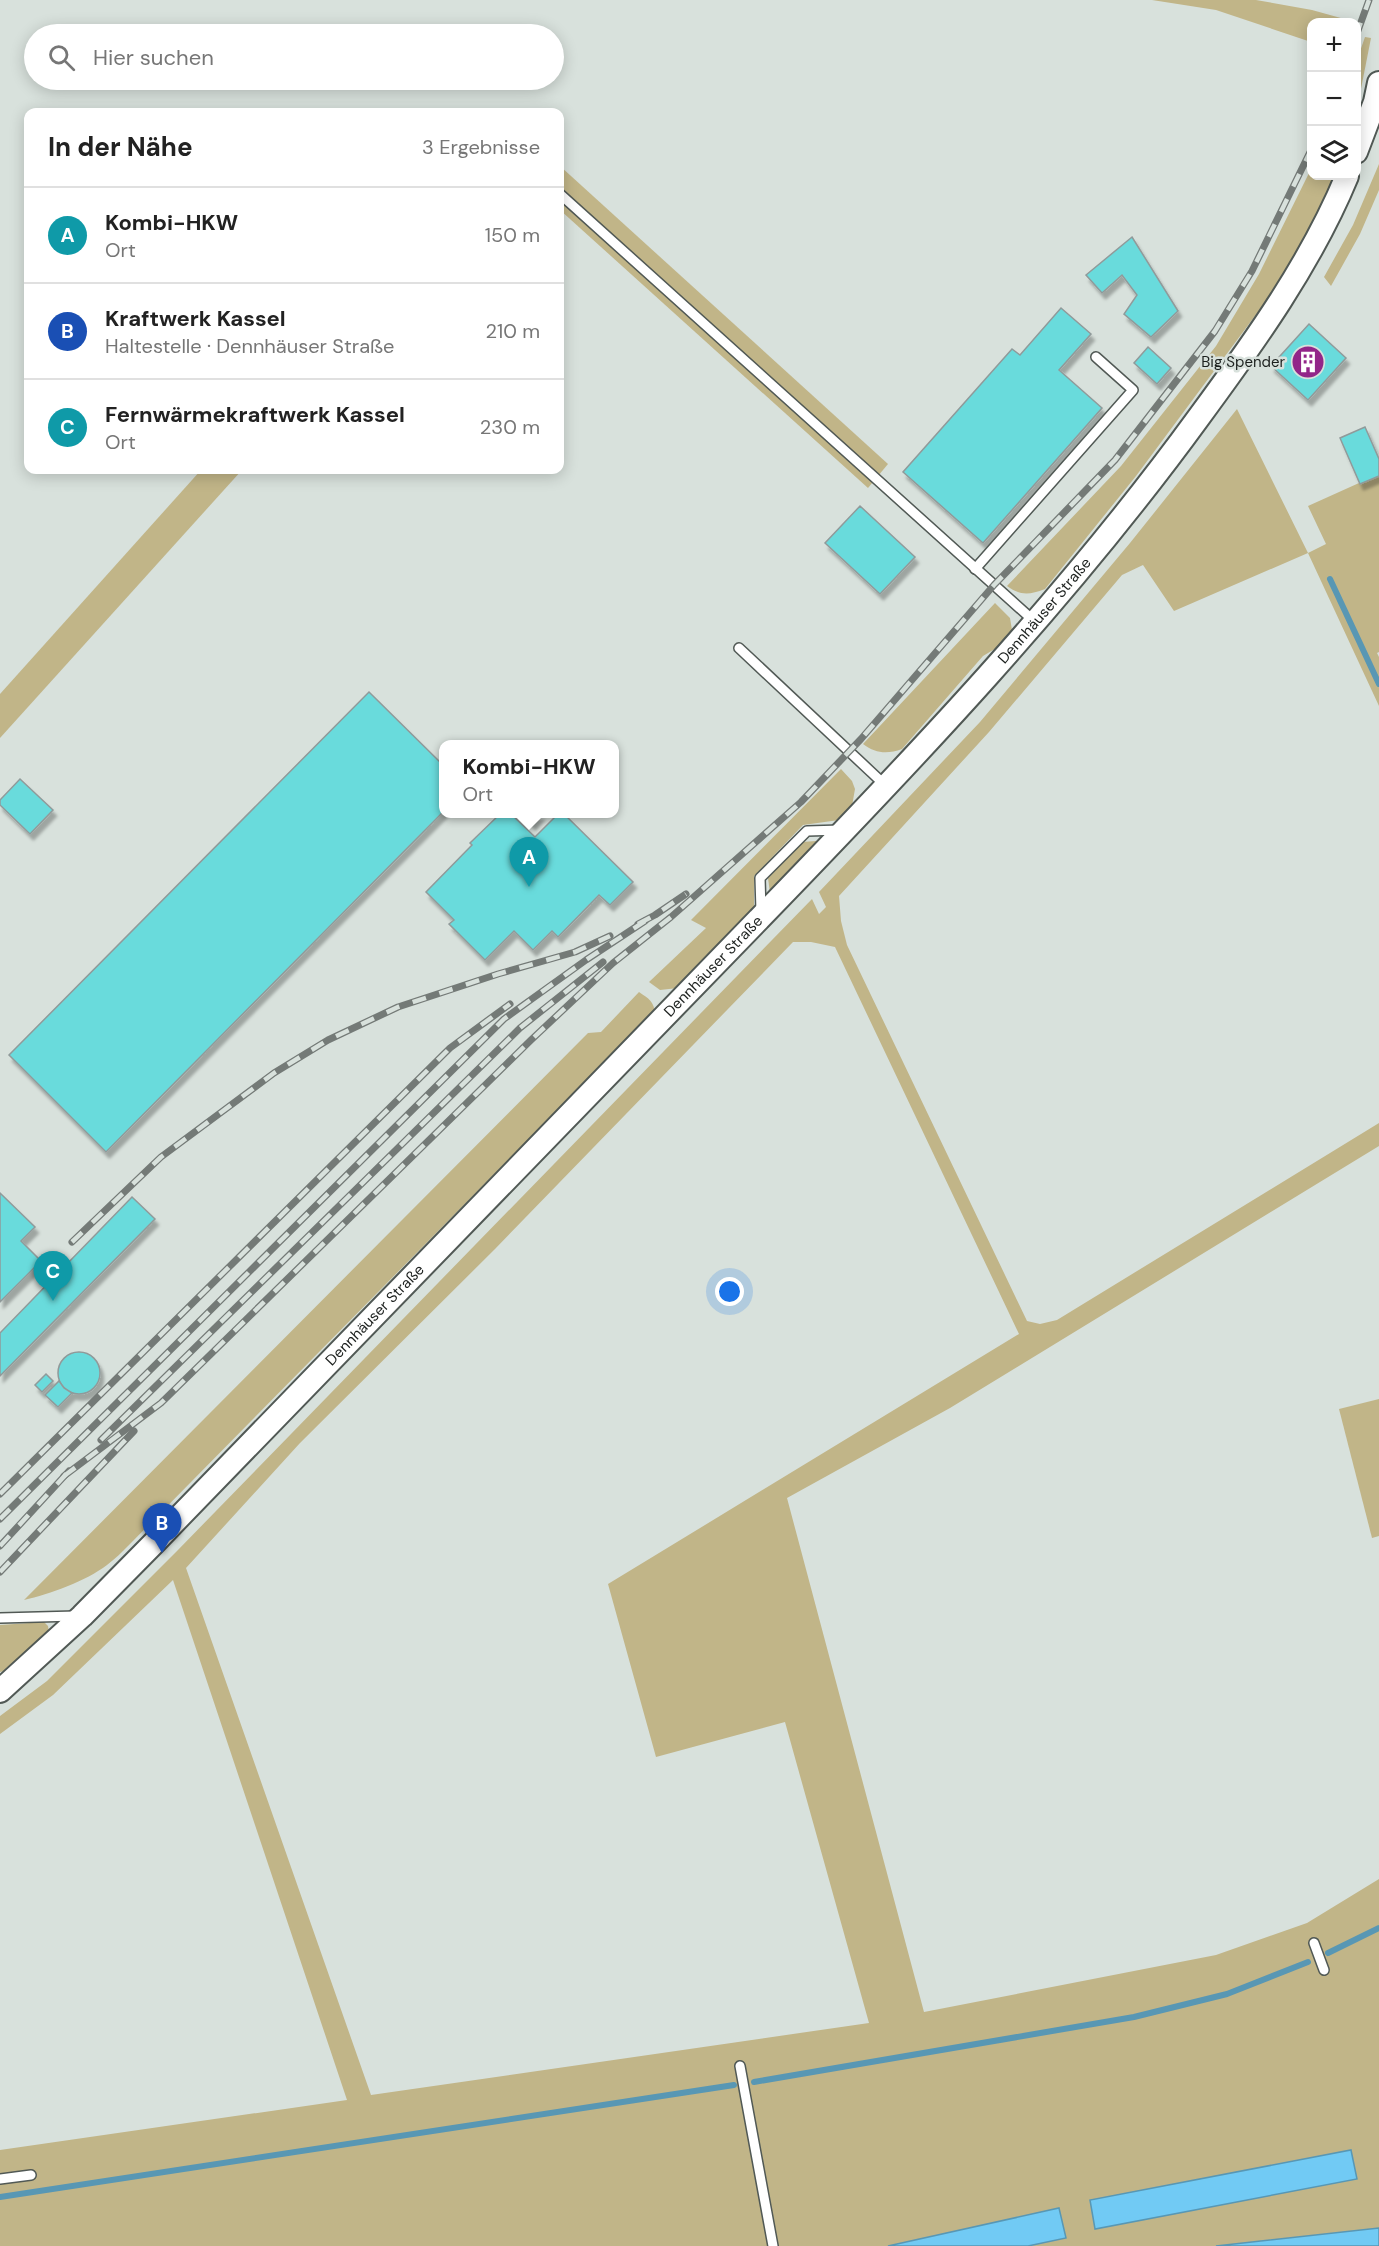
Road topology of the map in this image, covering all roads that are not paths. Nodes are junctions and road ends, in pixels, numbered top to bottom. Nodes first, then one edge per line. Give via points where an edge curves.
1 (1379, 83) edge
2 (1361, 139) edge
3 (1345, 180) edge
4 (564, 198) edge
5 (1096, 357) dead end
6 (975, 568) junction
7 (1036, 623) junction
8 (739, 648) dead end
9 (886, 786) junction
10 (82, 1616) junction
11 (0, 1618) edge
12 (0, 1691) edge
13 (1314, 1943) dead end
14 (1324, 1970) dead end
15 (740, 2066) dead end
16 (31, 2175) dead end
17 (0, 2179) edge
18 (773, 2246) edge

1 - 2 street
3 - 7 street, Dennhäuser Straße via 1285,294 1236,367 1150,485
4 - 6 lane
5 - 6 lane via 1133,390
6 - 7 lane
7 - 9 street, Dennhäuser Straße
8 - 9 lane
9 - 10 street, Dennhäuser Straße
10 - 11 lane
10 - 12 street, Dennhäuser Straße
13 - 14 lane
15 - 18 lane
16 - 17 lane

